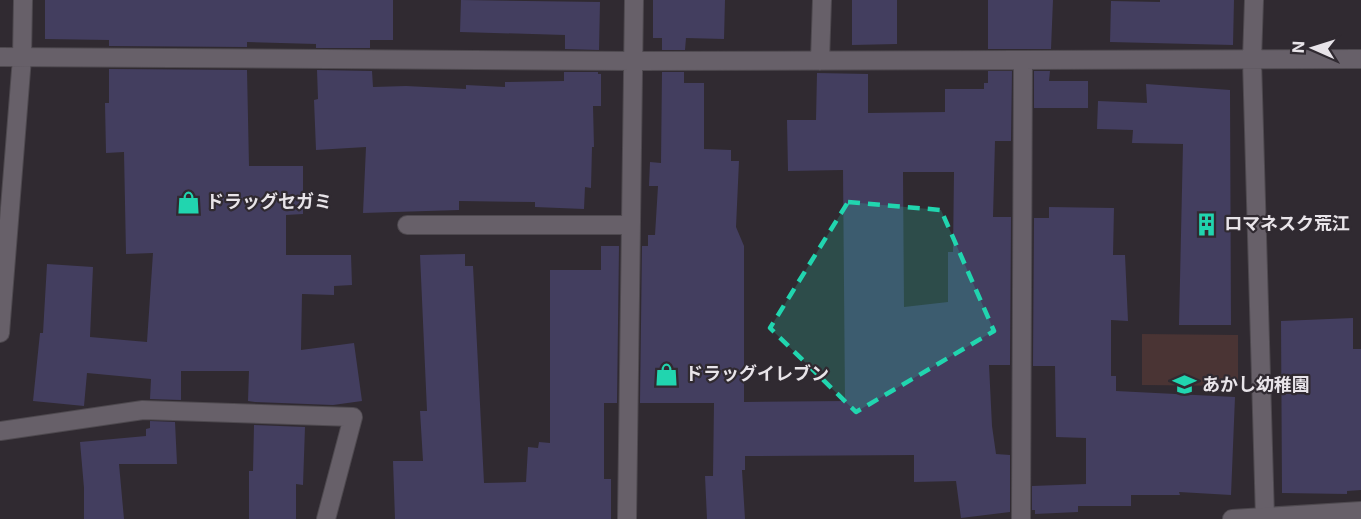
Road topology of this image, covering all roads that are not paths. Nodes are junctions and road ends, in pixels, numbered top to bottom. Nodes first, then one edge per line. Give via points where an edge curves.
1 (23, 0) edge
2 (634, 0) edge
3 (822, 0) edge
4 (1254, 0) edge
5 (0, 57) edge
6 (22, 58) junction
7 (1361, 59) edge
8 (1023, 60) junction
9 (1252, 60) junction
10 (633, 61) junction
11 (820, 61) junction
12 (407, 225) dead end
13 (631, 225) junction
14 (0, 333) edge
15 (0, 431) edge
16 (1361, 511) edge
17 (1265, 518) edge
18 (326, 519) edge
19 (627, 519) edge
20 (1021, 519) edge
21 (1232, 519) edge

1 - 6 street
2 - 10 street
3 - 11 street
4 - 9 street
5 - 6 street
6 - 10 street
6 - 14 street
7 - 9 street
8 - 9 street
8 - 11 street
8 - 20 street
9 - 17 street
10 - 11 street
10 - 13 street
12 - 13 street
13 - 19 street
15 - 18 street via 143,410 353,417
16 - 17 street
17 - 21 street

